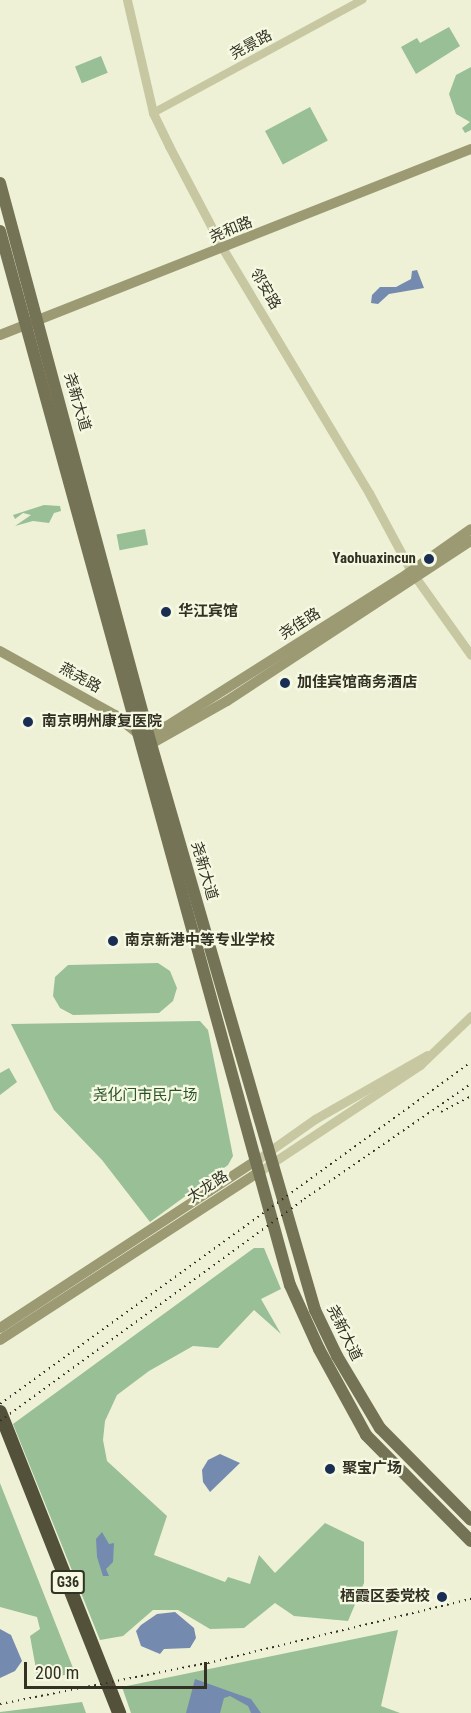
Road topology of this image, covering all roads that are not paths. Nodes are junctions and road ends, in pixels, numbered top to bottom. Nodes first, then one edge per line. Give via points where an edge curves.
1 (127, 0) edge
2 (362, 0) edge
3 (153, 113) junction
4 (471, 149) edge
5 (0, 183) edge
6 (0, 231) edge
7 (223, 249) junction
8 (39, 321) junction
9 (26, 326) junction
10 (0, 335) edge
11 (471, 529) edge
12 (471, 541) edge
13 (413, 574) junction
14 (0, 651) edge
15 (471, 655) edge
16 (145, 739) junction
17 (471, 1016) edge
18 (269, 1159) junction
19 (256, 1168) junction
20 (0, 1328) edge
21 (0, 1340) edge
22 (0, 1412) edge
23 (0, 1435) edge
24 (12, 1452) junction
25 (471, 1520) edge
26 (471, 1541) edge
27 (110, 1713) edge
28 (119, 1713) edge

1 - 3 street, 邻安路
2 - 3 street, 尧景路
3 - 7 street, 邻安路
4 - 7 main road, 尧和路
5 - 8 main road, 尧新大道
6 - 9 main road, 尧新大道
7 - 8 main road, 尧和路
7 - 13 street, 邻安路
8 - 9 main road, 尧和路
8 - 16 main road, 尧新大道
9 - 10 main road, 尧和路
9 - 16 main road, 尧新大道
11 - 13 main road, 尧佳路
12 - 13 main road, 尧佳路
13 - 15 street, 邻安路
13 - 16 main road, 尧佳路 via 226,701
14 - 16 main road, 燕尧路 via 115,715
16 - 18 main road, 尧新大道
16 - 19 main road, 尧新大道
17 - 18 street, 太龙路 via 420,1065
18 - 19 street, 太龙路
18 - 25 main road, 尧新大道 via 315,1310 336,1356 380,1428
19 - 20 main road, 太龙路
19 - 21 main road, 太龙路
19 - 26 main road, 尧新大道 via 290,1285 318,1349 366,1435
22 - 24 highway, G36
23 - 24 highway, G36
24 - 27 highway, G36
24 - 28 highway, G36

